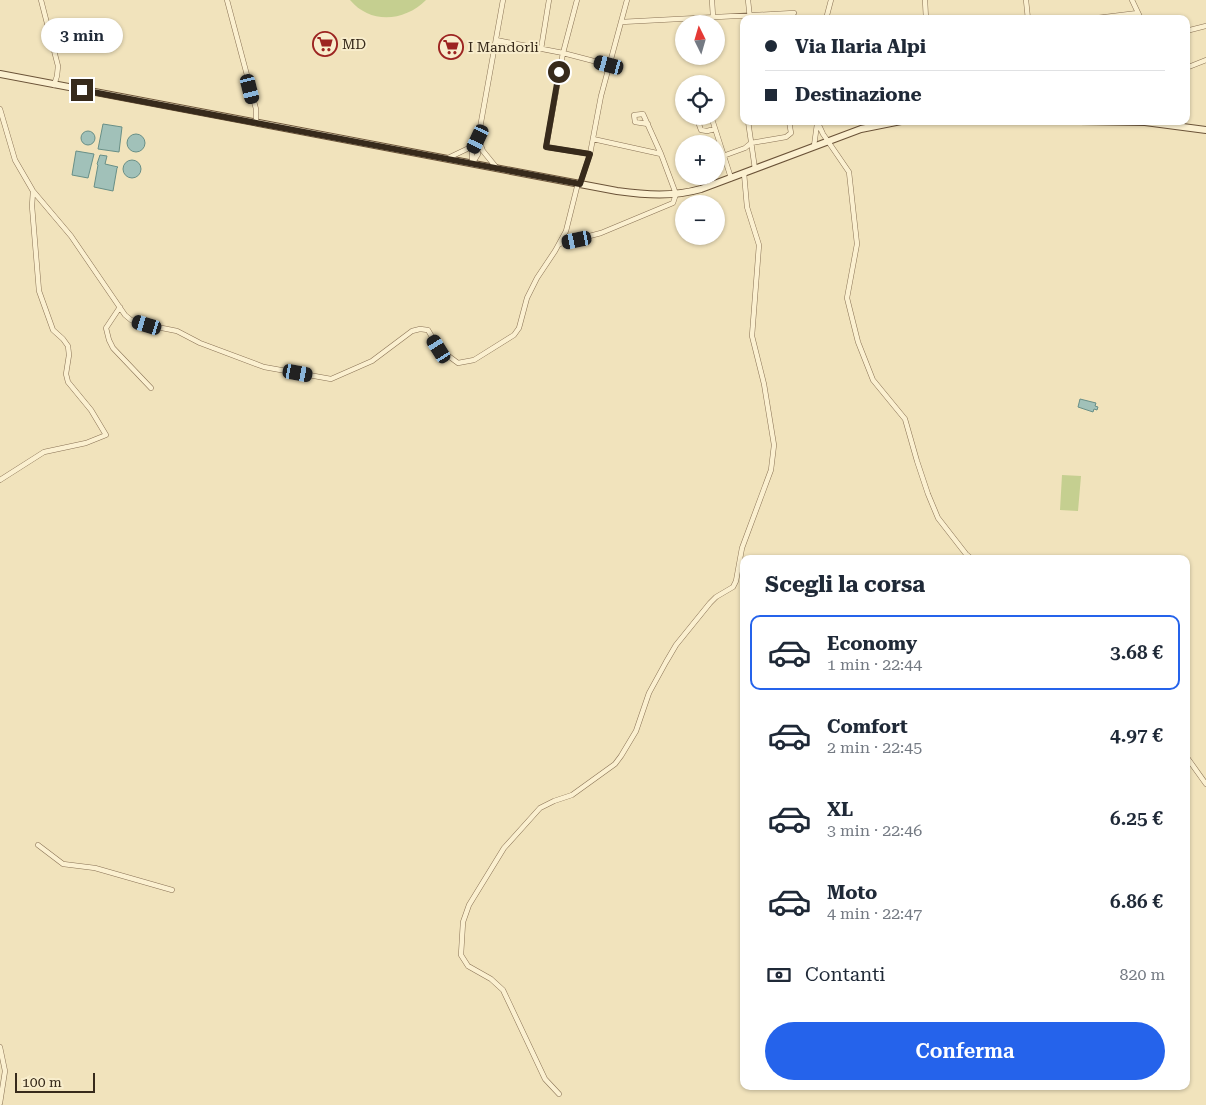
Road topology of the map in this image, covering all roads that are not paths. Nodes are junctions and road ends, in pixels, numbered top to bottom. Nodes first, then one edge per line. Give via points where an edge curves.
1 (41, 0) edge
2 (227, 0) edge
3 (503, 0) edge
4 (549, 0) edge
5 (577, 0) edge
6 (627, 0) edge
7 (712, 0) edge
8 (748, 0) edge
9 (831, 0) edge
10 (925, 0) edge
11 (1026, 0) edge
12 (1132, 0) edge
13 (794, 12) dead end
14 (1138, 13) joint
15 (713, 15) edge
16 (750, 15) edge
17 (768, 15) edge
18 (827, 15) edge
19 (926, 15) edge
20 (1028, 15) edge
21 (1122, 15) edge
22 (725, 17) edge
23 (740, 17) edge
24 (675, 19) edge
25 (621, 22) junction
26 (1206, 26) edge
27 (1190, 30) edge
28 (496, 40) junction
29 (540, 49) junction
30 (562, 53) junction
31 (1206, 60) edge
32 (609, 65) junction
33 (1190, 66) edge
34 (0, 74) edge
35 (54, 85) junction
36 (0, 109) edge
37 (256, 123) junction
38 (648, 124) dead end
39 (699, 125) edge
40 (714, 125) edge
41 (749, 125) edge
42 (790, 125) edge
43 (817, 125) edge
44 (818, 125) edge
45 (881, 125) edge
46 (1168, 125) edge
47 (715, 129) junction
48 (1206, 130) edge
49 (717, 135) edge
50 (478, 139) junction
51 (593, 139) junction
52 (828, 140) junction
53 (751, 143) junction
54 (814, 146) junction
55 (590, 154) junction
56 (661, 154) junction
57 (725, 156) edge
58 (444, 159) junction
59 (725, 159) edge
60 (472, 164) junction
61 (499, 169) junction
62 (755, 169) junction
63 (744, 173) junction
64 (731, 178) junction
65 (579, 184) junction
66 (33, 191) junction
67 (676, 194) junction
68 (559, 244) junction
69 (120, 307) junction
70 (151, 388) dead end
71 (0, 480) edge
72 (741, 555) edge
73 (967, 555) edge
74 (740, 559) edge
75 (1190, 762) edge
76 (1206, 784) edge
77 (38, 845) dead end
78 (172, 890) dead end
79 (0, 1047) edge
80 (559, 1094) dead end
81 (0, 1103) edge

1 - 35 street via 58,66
2 - 37 street via 256,109
3 - 28 street
4 - 29 street
5 - 30 street
6 - 25 street
7 - 15 street
8 - 16 street
9 - 18 street
10 - 19 street
11 - 20 street
12 - 14 street
13 - 17 street
14 - 21 street
22 - 23 street
24 - 25 street
25 - 32 street
26 - 27 street
28 - 29 street
28 - 50 street
29 - 30 street
30 - 32 street
30 - 55 street via 546,147
31 - 33 street
32 - 51 street
34 - 35 main road
35 - 37 main road
36 - 66 street via 15,160
37 - 58 main road
38 - 56 street
39 - 47 street via 700,130
40 - 47 street
41 - 53 street
42 - 53 street via 791,133 786,137
43 - 54 street
44 - 52 street
45 - 52 main road
46 - 48 main road
47 - 49 street
50 - 58 street via 470,148
50 - 60 street via 472,152
50 - 61 street via 483,151
51 - 55 street
51 - 56 street
52 - 54 main road
52 - 73 street via 849,172 857,244 847,298 858,342 873,380 905,419 914,455 938,518
53 - 57 street
53 - 62 street
54 - 62 main road
55 - 65 street
56 - 67 street
58 - 60 main road
59 - 64 street
60 - 61 main road
61 - 65 main road
62 - 63 main road
63 - 64 main road
63 - 72 street via 747,207 760,245 752,336 774,445 771,470
64 - 67 main road
65 - 67 main road via 642,194
65 - 68 street via 566,231
66 - 69 street via 70,236
66 - 71 street via 39,291 53,330 68,346 68,382 106,434 86,443 44,452
67 - 68 street via 673,202 625,224 601,234
68 - 69 street via 527,298 514,335 474,360 458,363 439,349 428,330 420,329 412,331 372,361 331,379 264,367 177,331 131,320
69 - 70 street via 106,328 109,340
74 - 80 street via 733,587 716,597 676,645 649,693 636,731 615,764 572,795 540,808 512,837 469,904 463,922 461,955 468,966 498,984 545,1079
75 - 76 street
77 - 78 street via 64,864 95,868
79 - 81 street via 5,1071

